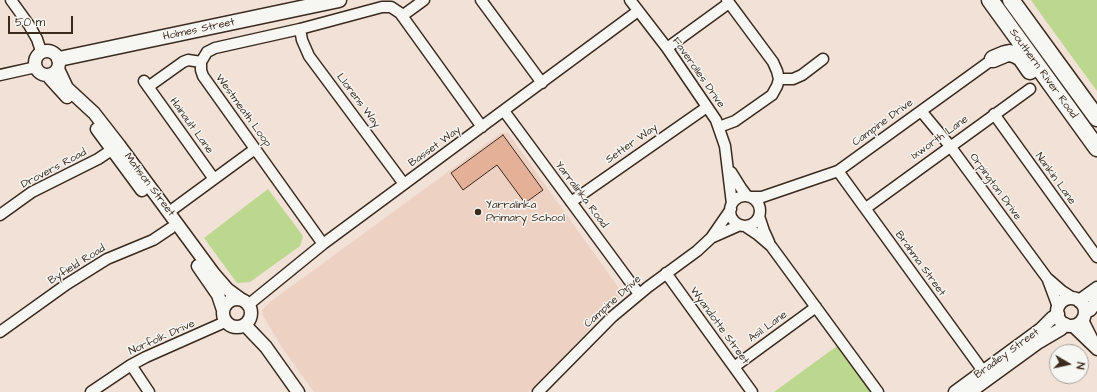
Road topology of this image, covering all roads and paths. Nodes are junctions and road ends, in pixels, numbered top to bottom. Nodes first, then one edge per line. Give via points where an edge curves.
1 (11, 0) edge
2 (339, 0) edge
3 (424, 0) edge
4 (481, 0) edge
5 (630, 0) edge
6 (990, 0) edge
7 (1011, 0) edge
8 (728, 2) edge
9 (638, 11) junction
10 (402, 16) junction
11 (300, 29) junction
12 (667, 48) junction
13 (42, 51) junction
14 (823, 59) dead end
15 (993, 59) joint
16 (201, 62) junction
17 (58, 64) junction
18 (36, 67) junction
19 (0, 75) edge
20 (47, 75) junction
21 (779, 79) junction
22 (542, 83) junction
23 (1030, 89) dead end
24 (707, 106) junction
25 (1068, 108) junction
26 (504, 111) junction
27 (921, 111) junction
28 (994, 114) junction
29 (1097, 118) edge
30 (482, 127) junction
31 (719, 127) junction
32 (950, 146) junction
33 (115, 147) junction
34 (1097, 148) edge
35 (255, 149) junction
36 (728, 168) junction
37 (838, 171) junction
38 (214, 179) junction
39 (404, 184) junction
40 (780, 190) junction
41 (749, 196) junction
42 (571, 202) junction
43 (731, 207) junction
44 (866, 208) junction
45 (169, 212) junction
46 (760, 214) junction
47 (0, 215) edge
48 (742, 225) junction
49 (171, 228) junction
50 (711, 238) junction
51 (323, 244) junction
52 (771, 246) junction
53 (1097, 257) edge
54 (666, 273) junction
55 (1047, 278) junction
56 (1097, 288) edge
57 (639, 294) junction
58 (1076, 299) junction
59 (1097, 301) edge
60 (245, 303) junction
61 (816, 307) junction
62 (1058, 311) junction
63 (224, 316) junction
64 (1076, 321) junction
65 (245, 325) junction
66 (0, 332) edge
67 (1097, 350) edge
68 (131, 365) junction
69 (734, 367) junction
70 (983, 371) junction
71 (91, 392) edge
72 (149, 392) edge
73 (298, 392) edge
74 (538, 392) edge
75 (752, 392) edge
76 (878, 392) edge
77 (955, 392) edge
78 (970, 392) edge

1 - 13 street via 29,25
2 - 17 main road, Holmes Street
3 - 10 street
4 - 22 street
5 - 9 street, Faverolles Drive
6 - 25 main road, Southern River Road
7 - 29 main road, Southern River Road
8 - 12 street
8 - 21 street via 773,62
9 - 12 street, Faverolles Drive
9 - 22 street, Basset Way
10 - 11 street via 394,9 382,7
10 - 30 street
11 - 16 street via 215,48 207,52
11 - 39 street, Llorens Way via 309,56
12 - 24 street, Faverolles Drive
13 - 17 street via 54,52
13 - 18 street via 36,56
14 - 21 street via 802,75 792,79
15 - 25 main road via 1005,54 1021,58 1056,105
15 - 27 street, Campine Drive
16 - 35 street, Westmeath Loop via 203,76
16 - 38 street, Hainault Lane via 188,60 146,84
17 - 20 street via 51,74
17 - 33 street, Matison Street via 67,88 94,113
18 - 19 street
18 - 20 street via 39,72
20 - 33 street, Matison Street
21 - 31 street via 772,95 735,122
22 - 26 street, Basset Way
23 - 28 street, Ixworth Lane
24 - 31 street, Faverolles Drive
24 - 42 street, Setter Way
25 - 34 main road, Southern River Road
26 - 30 street, Basset Way
26 - 42 street, Yarralinka Road
27 - 32 street, Orpington Drive
27 - 37 street, Campine Drive
28 - 32 street, Ixworth Lane
28 - 53 street, Nankin Lane
30 - 39 street, Basset Way
31 - 36 street, Faverolles Drive
32 - 44 street, Ixworth Lane
32 - 55 street, Orpington Drive
33 - 45 street, Matison Street
33 - 47 street, Drovers Road via 98,159 32,192
33 - 49 street, Matison Street
35 - 38 street
35 - 51 street, Westmeath Loop
36 - 41 street, Faverolles Drive
36 - 43 street, Faverolles Drive
37 - 40 street, Campine Drive
37 - 44 street, Brahma Street
38 - 45 street
39 - 51 street, Basset Way
40 - 41 street, Campine Drive via 762,197
40 - 46 street, Campine Drive
41 - 43 street via 738,198
41 - 46 street via 758,203
42 - 57 street, Yarralinka Road
43 - 48 street via 732,218
43 - 50 street, Campine Drive
44 - 70 street, Brahma Street
45 - 60 street, Matison Street via 218,279
46 - 48 street via 755,223
46 - 52 street
48 - 50 street, Campine Drive
48 - 52 street
49 - 63 street, Matison Street via 209,281 218,296
49 - 66 street, Byfield Road via 153,240 107,259
50 - 54 street, Campine Drive
51 - 60 street, Basset Way
52 - 61 street
54 - 57 street, Campine Drive
54 - 69 street, Wyandotte Street
55 - 58 street, Orpington Drive
55 - 62 street, Orpington Drive
56 - 58 street
57 - 74 street, Campine Drive via 612,317
58 - 62 street via 1064,300
58 - 64 street via 1083,306
59 - 64 street, Bradley Street
60 - 63 street via 237,299 228,302
60 - 65 street via 251,313
61 - 69 street, Asil Lane
61 - 76 street
62 - 64 street via 1060,320
62 - 70 street, Bradley Street via 1041,329
63 - 65 street via 234,327
63 - 68 street, Norfolk Drive
64 - 67 street via 1088,329
64 - 78 street, Bradley Street via 1039,342
65 - 73 street via 266,347
68 - 71 street, Norfolk Drive
68 - 72 street
69 - 75 street, Wyandotte Street
70 - 77 street, Bradley Street

